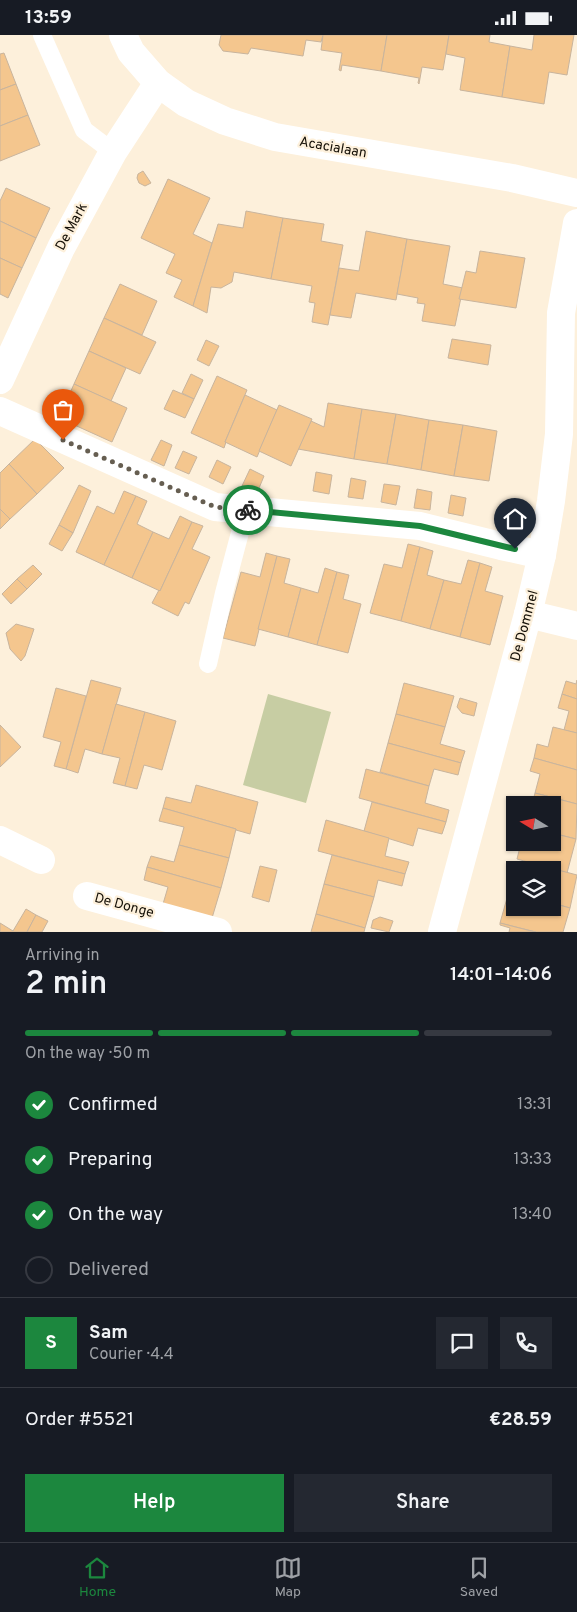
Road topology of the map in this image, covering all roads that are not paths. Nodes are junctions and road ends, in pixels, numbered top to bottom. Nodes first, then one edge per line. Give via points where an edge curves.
1 (42, 35) edge
2 (123, 35) edge
3 (158, 83) junction
4 (113, 152) junction
5 (577, 193) edge
6 (577, 223) edge
7 (0, 380) edge
8 (0, 411) edge
9 (244, 510) junction
10 (542, 555) junction
11 (528, 614) junction
12 (577, 626) edge
13 (208, 664) dead end
14 (0, 840) edge
15 (41, 860) dead end
16 (86, 897) dead end
17 (218, 932) edge
18 (442, 932) edge

1 - 4 lane via 84,130
2 - 3 street, Acacialaan via 131,52
3 - 4 street, De Mark
3 - 5 street, Acacialaan via 186,103 225,121 275,137
4 - 7 street, De Mark via 60,248
6 - 10 street, De Dommel via 562,313 559,434
8 - 9 street via 215,507
9 - 10 street via 420,526
9 - 13 lane
10 - 11 street, De Dommel
11 - 12 street
11 - 18 street, De Dommel
14 - 15 street
16 - 17 street, De Donge

